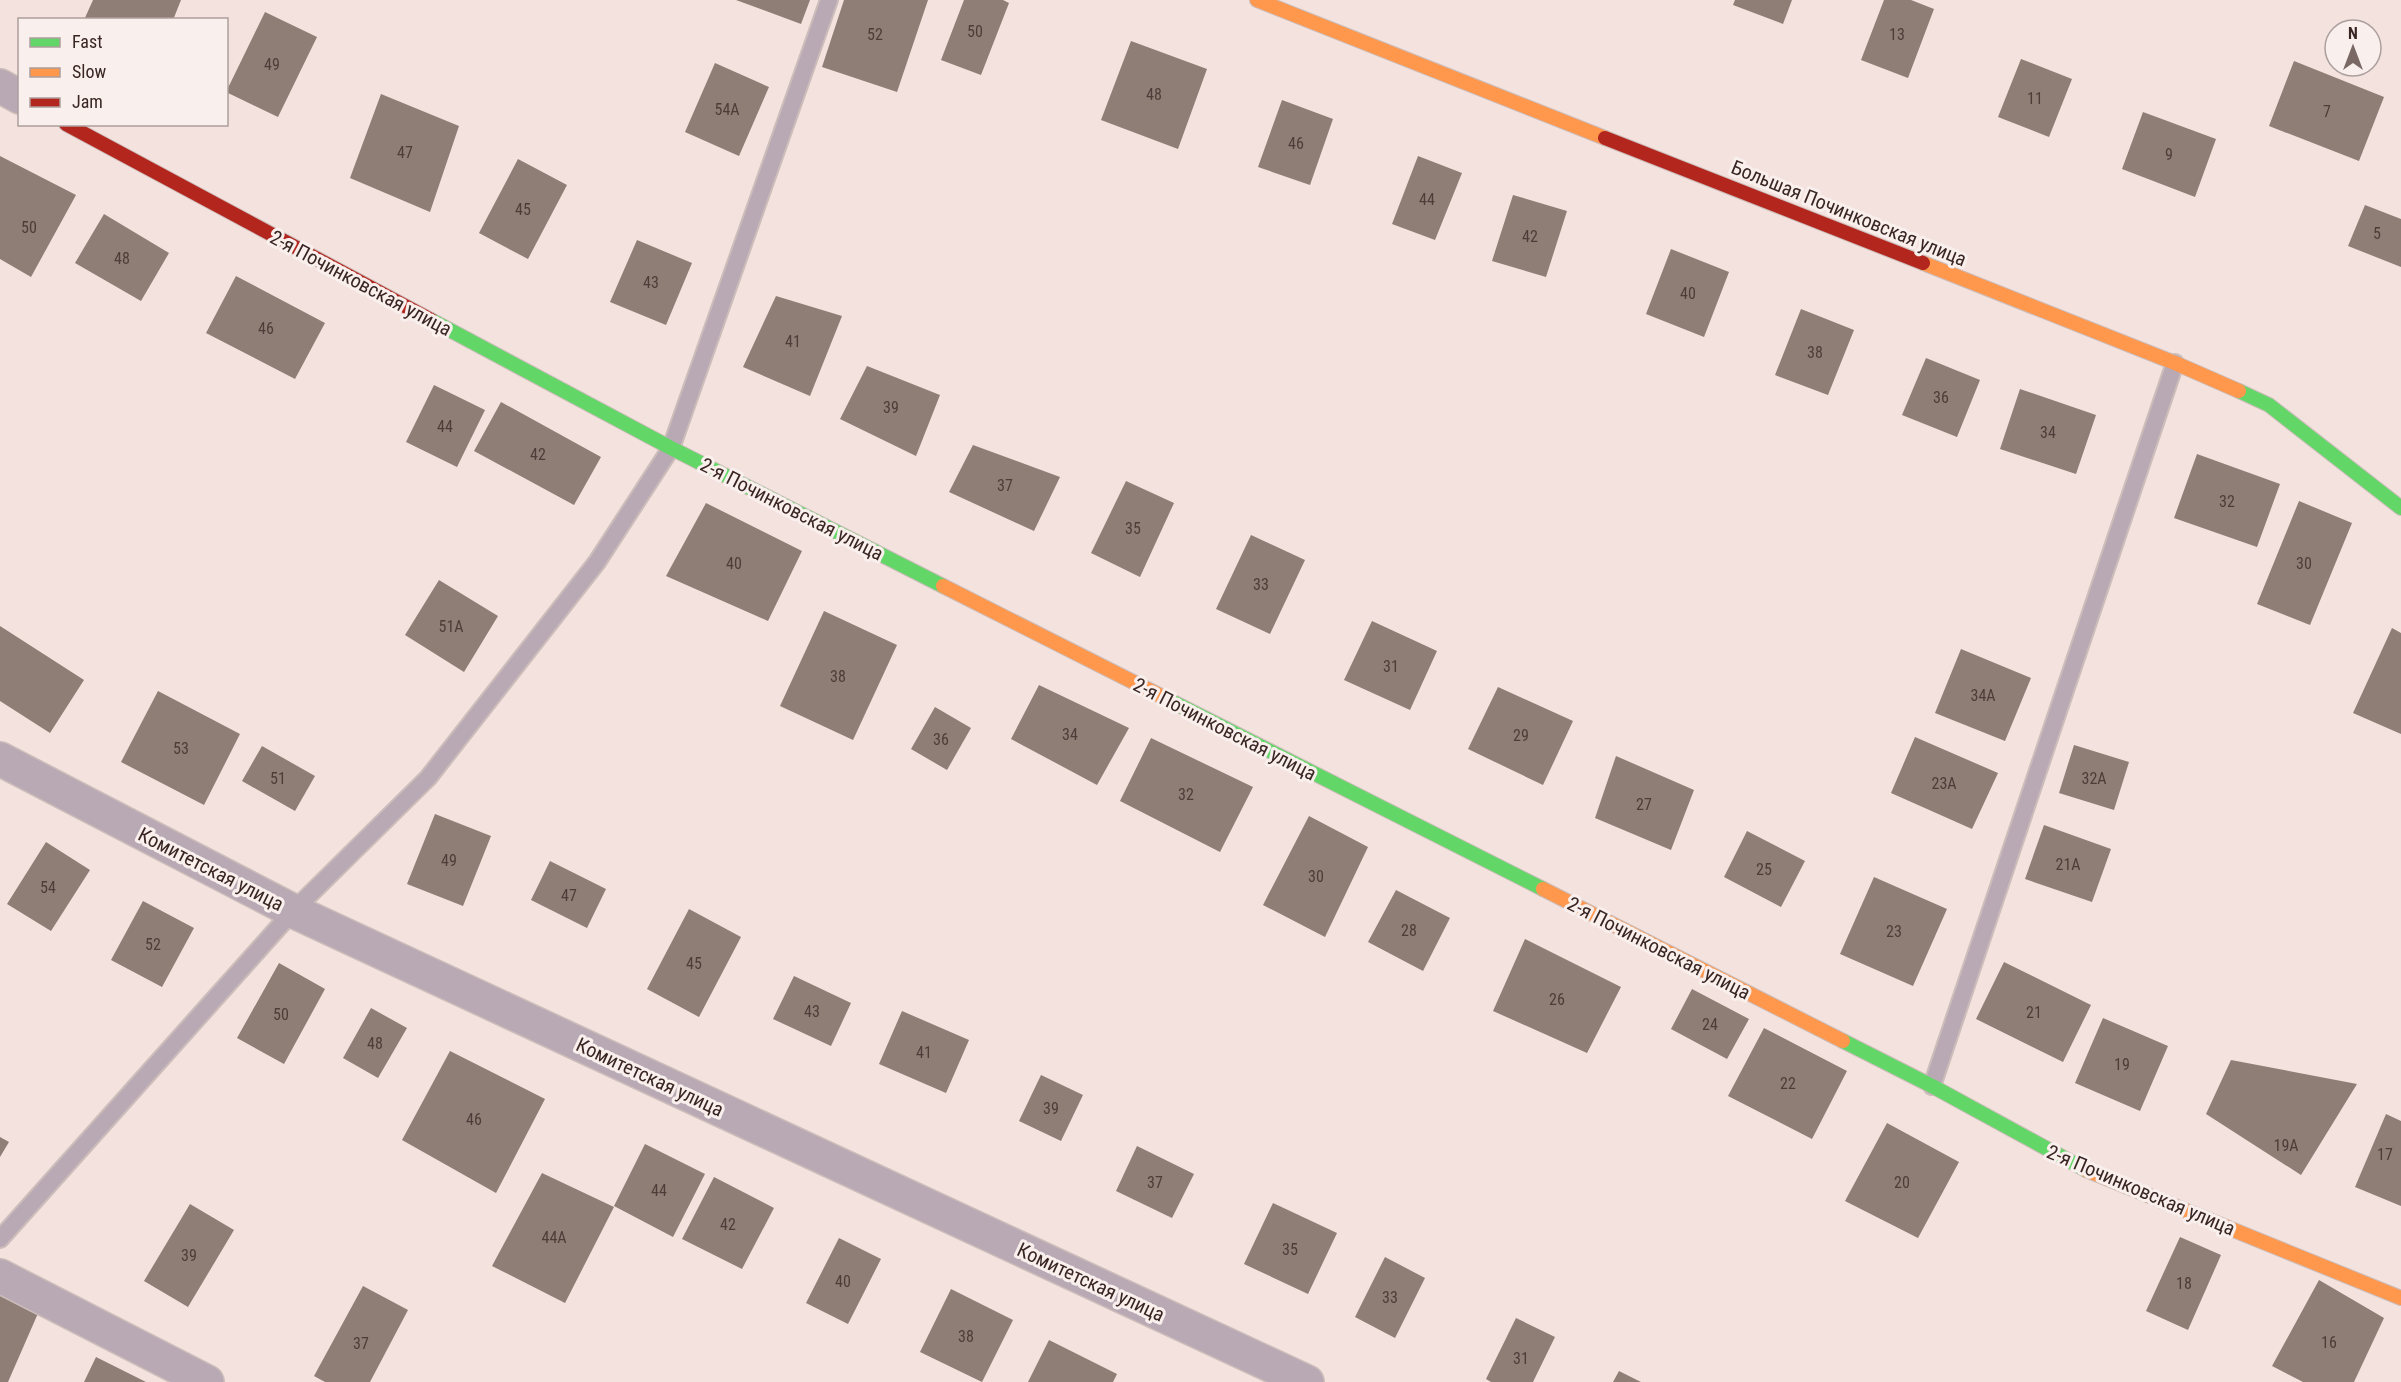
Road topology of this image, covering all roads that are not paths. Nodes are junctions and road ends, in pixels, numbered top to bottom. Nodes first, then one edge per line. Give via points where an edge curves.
1 (829, 0) edge
2 (1257, 0) edge
3 (0, 86) edge
4 (18, 96) edge
5 (70, 126) edge
6 (2175, 363) junction
7 (671, 448) junction
8 (2401, 508) edge
9 (0, 759) edge
10 (293, 911) junction
11 (1932, 1086) junction
12 (0, 1239) edge
13 (0, 1275) edge
14 (2401, 1298) edge
15 (207, 1382) edge
16 (1307, 1382) edge

1 - 7 lane
2 - 6 street, Большая Починковская улица
3 - 4 street
5 - 7 street, 2-я Починковская улица
6 - 8 street, Большая Починковская улица via 2269,405
6 - 11 lane
7 - 10 lane via 597,562 428,778
7 - 11 street, 2-я Починковская улица
9 - 10 street, Комитетская улица
10 - 12 lane
10 - 16 street, Комитетская улица
11 - 14 street, 2-я Починковская улица via 2078,1167
13 - 15 street

